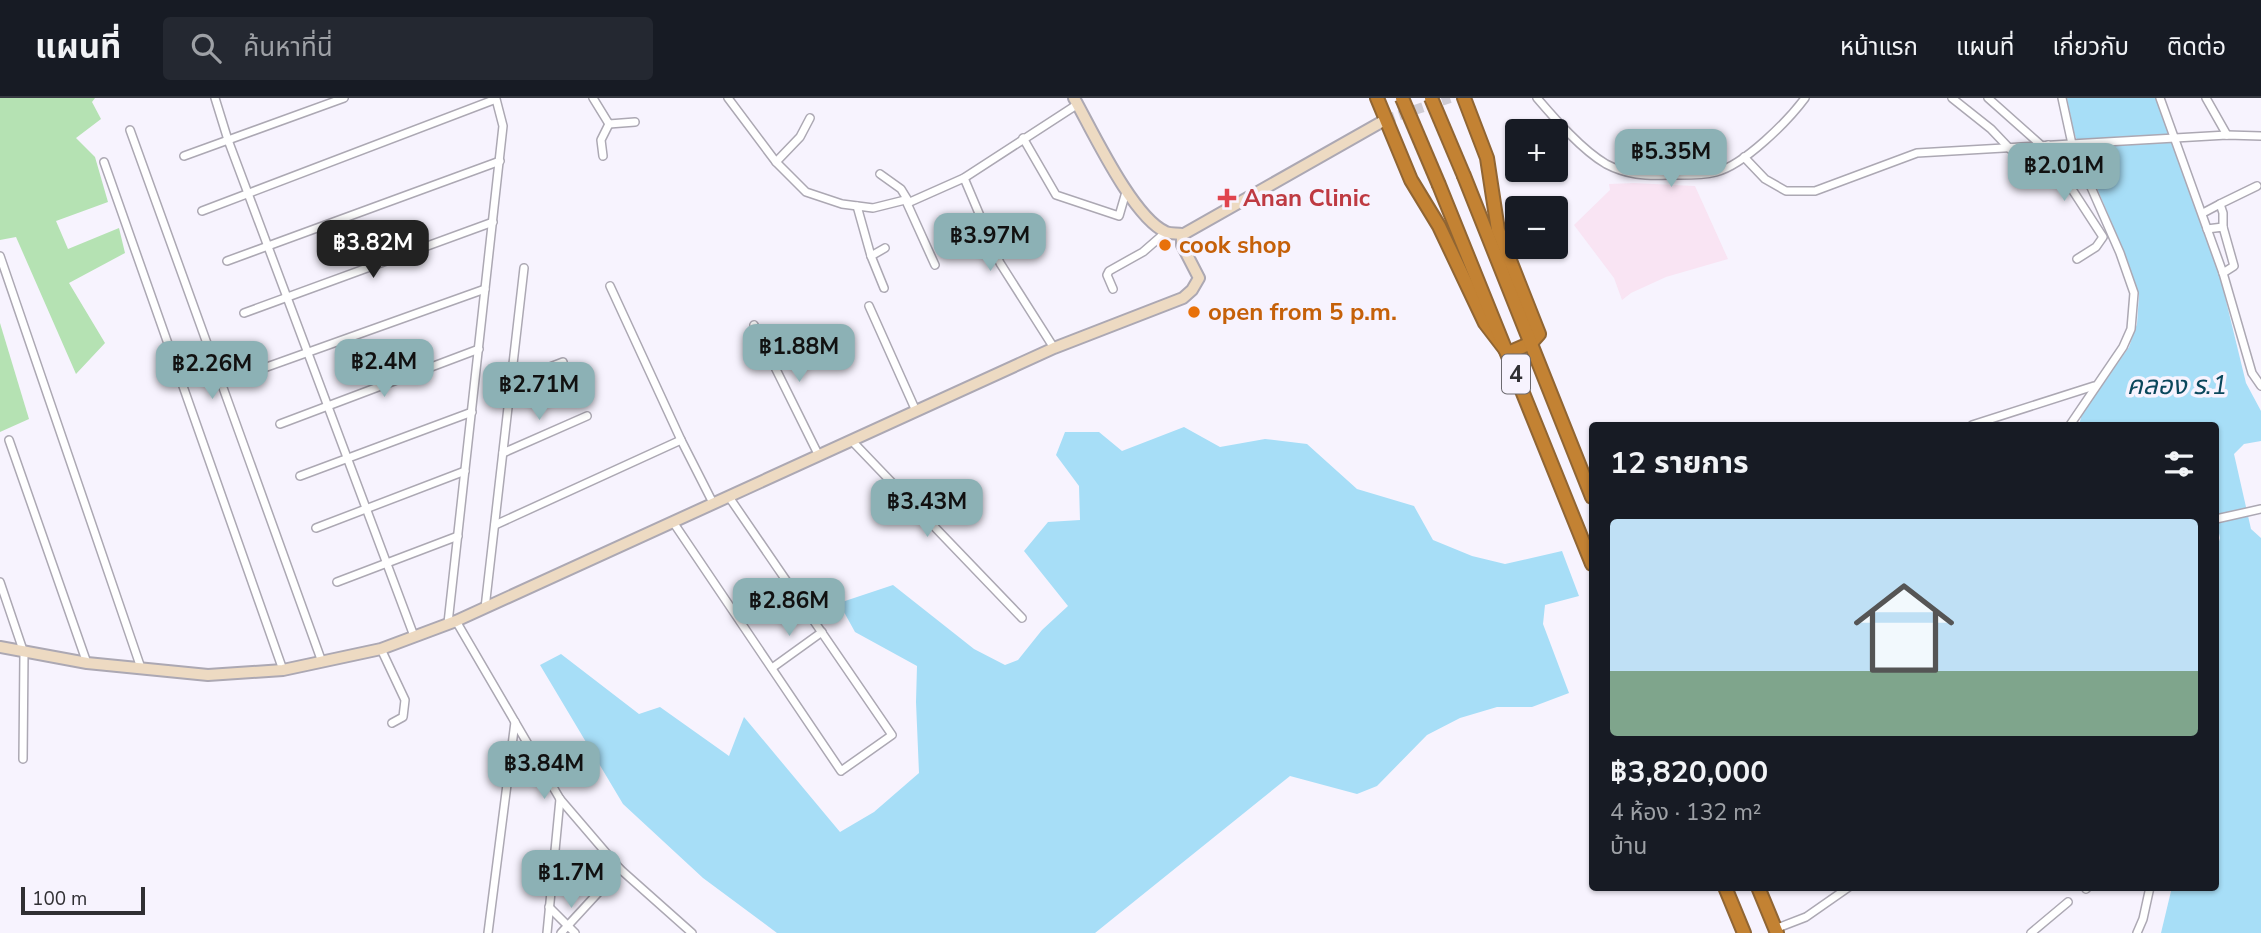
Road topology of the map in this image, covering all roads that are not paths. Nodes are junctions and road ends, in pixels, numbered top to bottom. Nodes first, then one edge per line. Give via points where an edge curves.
1 (215, 98) edge
2 (344, 98) edge
3 (593, 98) edge
4 (728, 98) edge
5 (1377, 98) edge
6 (1402, 98) edge
7 (1430, 98) edge
8 (1465, 98) edge
9 (1536, 98) edge
10 (1805, 98) edge
11 (1951, 98) edge
12 (1988, 98) edge
13 (2062, 98) edge
14 (2160, 98) edge
15 (2206, 98) edge
16 (1076, 101) edge
17 (810, 118) dead end
18 (1385, 120) junction
19 (635, 122) dead end
20 (609, 124) junction
21 (130, 130) dead end
22 (2227, 135) junction
23 (2261, 136) edge
24 (1023, 138) junction
25 (2172, 139) junction
26 (228, 140) junction
27 (2074, 144) junction
28 (2045, 145) junction
29 (2010, 149) junction
30 (184, 156) dead end
31 (603, 156) dead end
32 (1744, 157) junction
33 (500, 161) junction
34 (104, 162) dead end
35 (776, 162) junction
36 (880, 174) dead end
37 (964, 178) junction
38 (2257, 186) dead end
39 (1126, 192) junction
40 (247, 193) junction
41 (907, 201) junction
42 (2220, 204) junction
43 (857, 206) junction
44 (202, 211) dead end
45 (2203, 213) junction
46 (493, 222) junction
47 (2223, 227) junction
48 (2207, 229) junction
49 (1166, 232) junction
50 (1182, 234) dead end
51 (267, 246) junction
52 (885, 248) dead end
53 (0, 256) edge
54 (871, 256) junction
55 (2077, 259) dead end
56 (227, 261) dead end
57 (935, 265) dead end
58 (524, 268) dead end
59 (2223, 273) junction
60 (611, 286) dead end
61 (884, 288) dead end
62 (485, 289) junction
63 (1113, 289) dead end
64 (286, 297) junction
65 (869, 306) dead end
66 (244, 313) dead end
67 (754, 325) dead end
68 (1531, 343) junction
69 (1054, 348) junction
70 (479, 349) junction
71 (307, 353) junction
72 (1508, 354) junction
73 (563, 362) dead end
74 (264, 368) dead end
75 (511, 382) junction
76 (2095, 385) junction
77 (2261, 386) edge
78 (327, 405) junction
79 (916, 411) junction
80 (472, 412) junction
81 (587, 416) dead end
82 (1981, 422) edge
83 (2072, 422) edge
84 (280, 424) dead end
85 (9, 440) dead end
86 (681, 440) junction
87 (852, 441) junction
88 (503, 453) junction
89 (819, 456) junction
90 (347, 460) junction
91 (465, 471) junction
92 (300, 477) dead end
93 (1589, 489) edge
94 (729, 497) junction
95 (713, 503) junction
96 (365, 508) junction
97 (2261, 509) edge
98 (2219, 518) edge
99 (673, 522) junction
100 (495, 525) junction
101 (316, 528) dead end
102 (458, 536) junction
103 (1589, 556) edge
104 (386, 564) junction
105 (0, 582) edge
106 (337, 582) dead end
107 (485, 608) junction
108 (1022, 618) dead end
109 (452, 622) junction
110 (822, 632) junction
111 (414, 636) junction
112 (0, 647) edge
113 (381, 649) junction
114 (24, 653) junction
115 (322, 662) junction
116 (87, 663) junction
117 (772, 667) junction
118 (141, 668) junction
119 (283, 670) junction
120 (515, 722) junction
121 (392, 723) dead end
122 (23, 759) dead end
123 (560, 799) junction
124 (620, 869) junction
125 (1727, 891) edge
126 (1760, 891) edge
127 (1843, 891) edge
128 (2149, 891) edge
129 (2068, 902) dead end
130 (549, 907) junction
131 (568, 926) junction
132 (1776, 931) edge
133 (488, 933) edge
134 (547, 933) edge
135 (561, 933) edge
136 (575, 933) edge
137 (692, 933) edge
138 (1744, 933) edge
139 (2031, 933) edge
140 (2137, 933) edge

1 - 26 street
2 - 26 street
3 - 20 street
4 - 35 street
5 - 18 highway
6 - 72 highway, 4, bridge
7 - 68 highway, 4, bridge
8 - 68 highway via 1487,158 1499,230 1539,334
9 - 32 street via 1593,155 1628,174 1707,173
10 - 32 street
11 - 29 street
12 - 28 street
13 - 27 street
14 - 25 street
15 - 22 street
16 - 24 street
16 - 39 street
17 - 35 street via 800,137
18 - 69 street via 1182,235 1182,246 1199,278 1183,298
18 - 72 highway via 1485,323
19 - 20 street
20 - 31 street via 601,140
21 - 115 street
22 - 23 street
22 - 25 street
24 - 37 street
24 - 39 street via 1056,195 1119,216
25 - 27 street
25 - 45 street
26 - 30 street
26 - 40 street
27 - 28 street
27 - 76 street via 2134,293 2131,329
28 - 29 street
28 - 55 street via 2103,237
29 - 32 street via 1917,153 1815,191 1786,191 1765,179
33 - 40 street via 503,126 496,99
33 - 46 street
33 - 51 street
34 - 119 street
35 - 43 street via 806,192
36 - 41 street via 901,189
37 - 41 street
37 - 69 street via 1000,262
38 - 42 street
39 - 49 street
40 - 44 street
40 - 51 street
41 - 43 street via 873,208
41 - 57 street
42 - 45 street
42 - 47 street
43 - 54 street
45 - 48 street
46 - 62 street
46 - 64 street
47 - 48 street
47 - 59 street via 2234,266
48 - 59 street
49 - 50 street
49 - 63 street via 1143,253 1109,271
51 - 56 street
51 - 64 street
52 - 54 street
53 - 118 street
54 - 61 street
58 - 75 street
59 - 77 street via 2252,373
60 - 86 street
62 - 70 street
62 - 71 street
64 - 66 street
64 - 71 street
65 - 79 street
67 - 89 street
68 - 72 highway
68 - 93 highway, 4
69 - 79 street
70 - 78 street
70 - 80 street
71 - 74 street
71 - 78 street
72 - 103 highway, 4
73 - 75 street
75 - 88 street
76 - 82 street
76 - 83 street
78 - 84 street
78 - 90 street
79 - 87 street
80 - 90 street
80 - 91 street
81 - 88 street
85 - 116 street
86 - 95 street
86 - 100 street
87 - 89 street
87 - 108 street
88 - 100 street
89 - 94 street
90 - 92 street
90 - 96 street
91 - 96 street
91 - 102 street
94 - 95 street
94 - 110 street
95 - 99 street
96 - 101 street
96 - 104 street
97 - 98 street
99 - 107 street
99 - 117 street
100 - 107 street
102 - 104 street
102 - 109 street
104 - 106 street
104 - 111 street
105 - 114 street
107 - 109 street
109 - 111 street
109 - 120 street
110 - 117 street
110 - 117 street via 892,735 841,771
111 - 113 street
112 - 114 street
113 - 115 street
113 - 121 street via 405,700 403,717
114 - 116 street
114 - 122 street
115 - 119 street
116 - 118 street
118 - 119 street via 208,675
120 - 123 street
120 - 133 street
123 - 124 street
123 - 130 street
124 - 131 street
124 - 137 street
125 - 138 highway
126 - 132 highway
127 - 132 street
128 - 140 street
129 - 139 street
130 - 131 street
130 - 134 street
131 - 135 street
131 - 136 street

